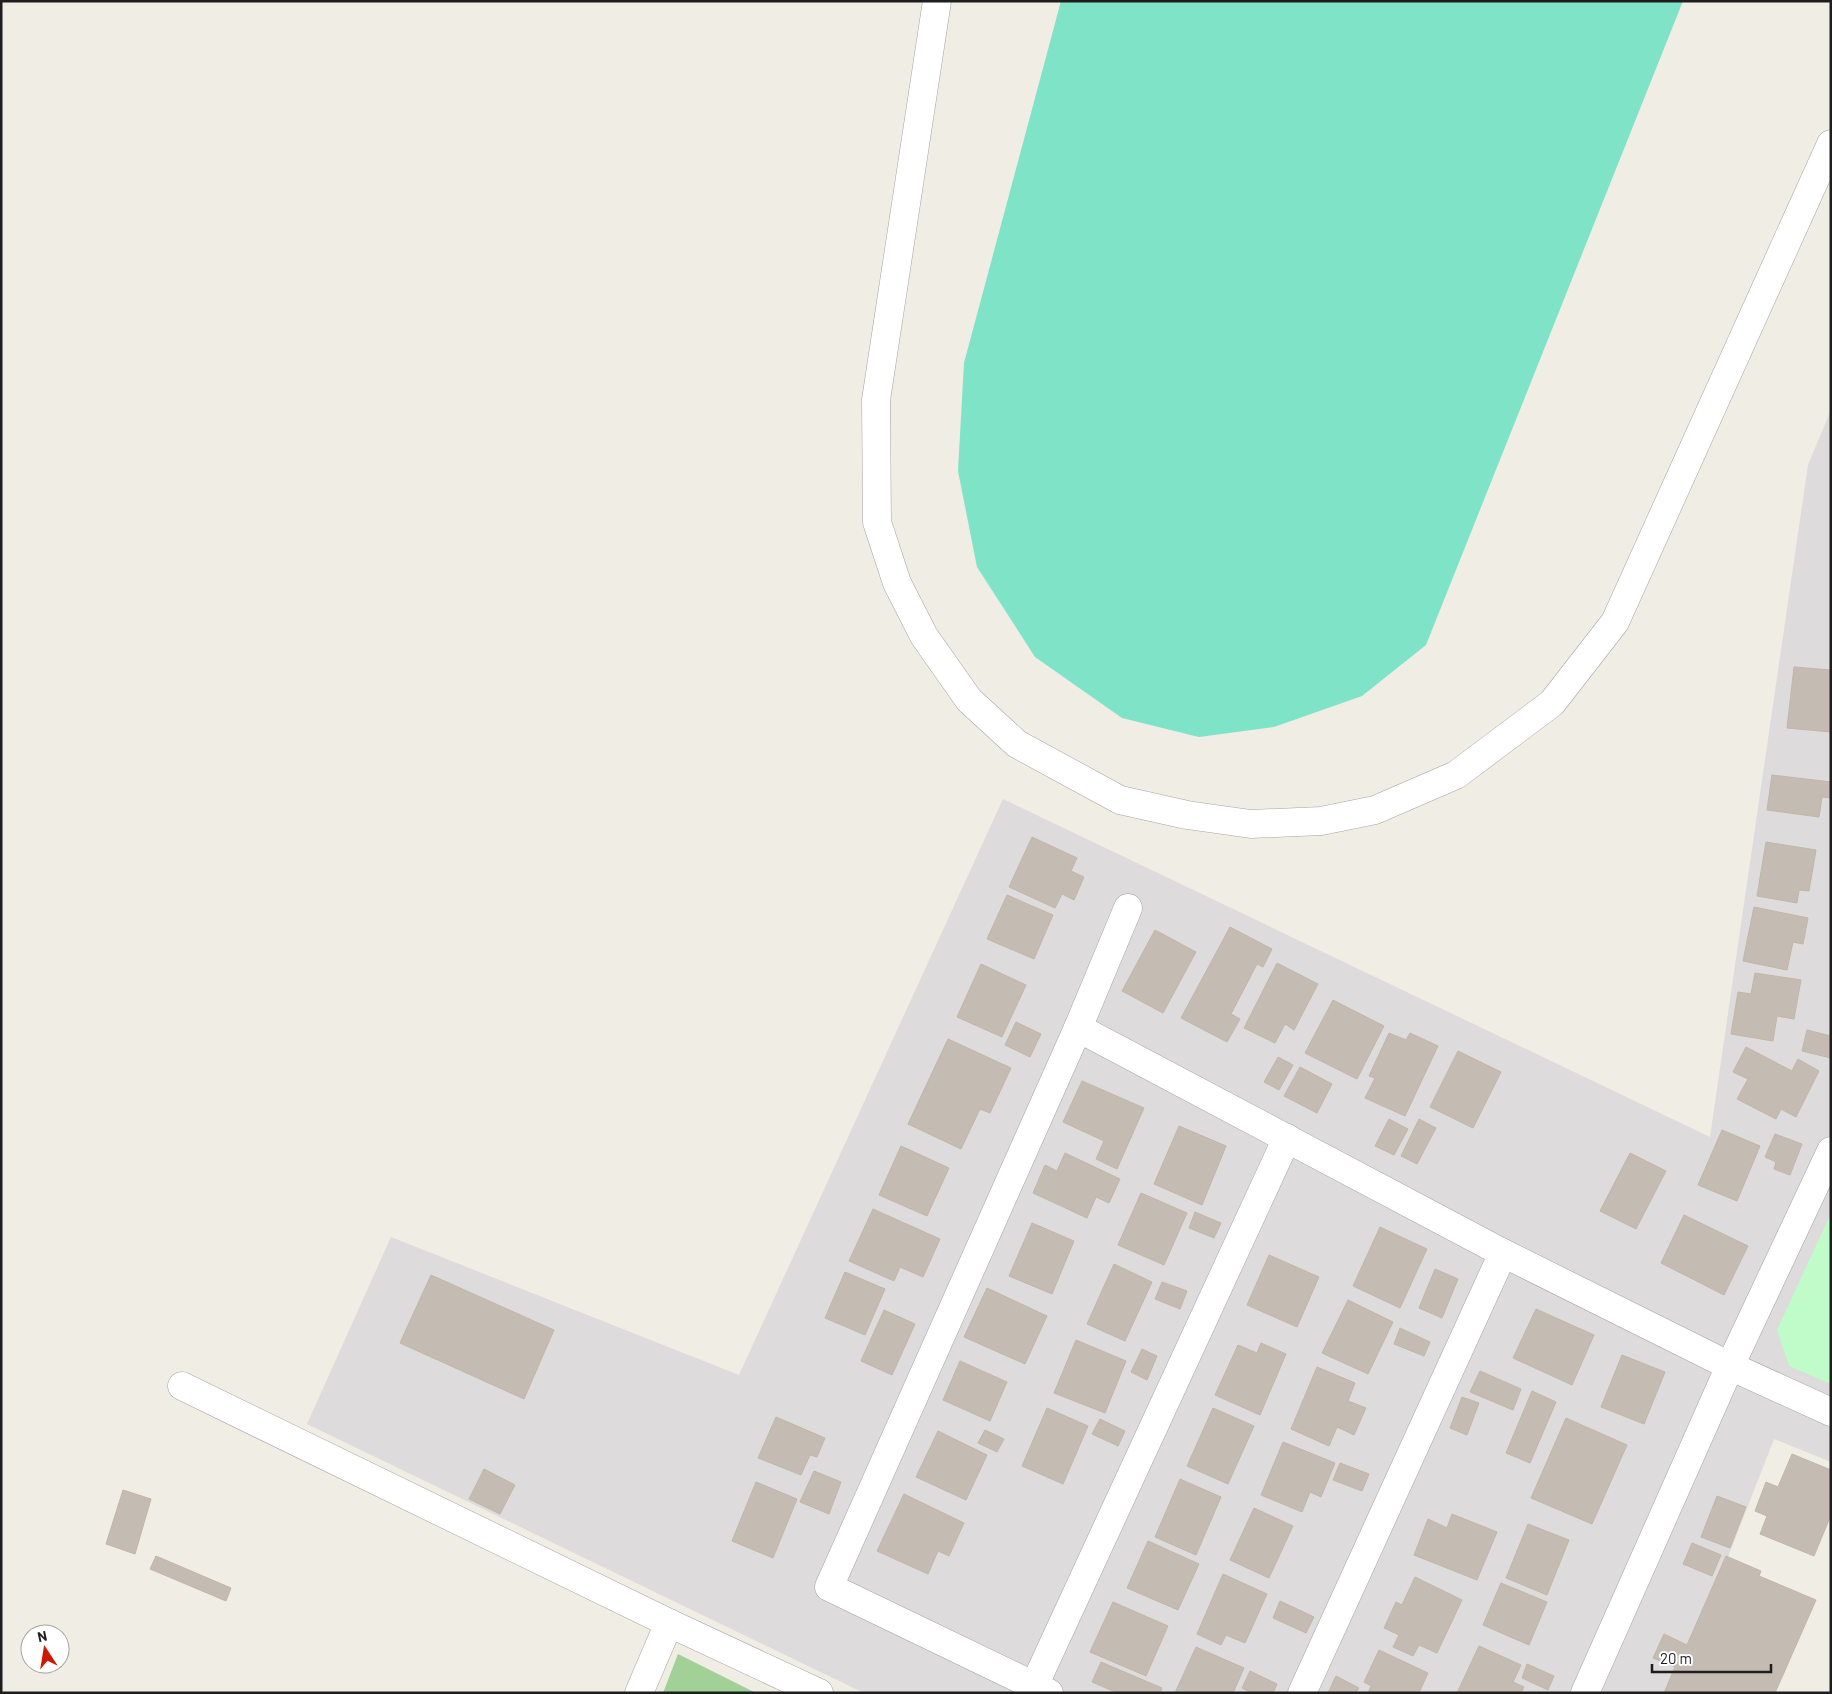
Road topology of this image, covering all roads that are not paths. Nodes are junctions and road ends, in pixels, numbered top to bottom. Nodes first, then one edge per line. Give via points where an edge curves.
1 (937, 1) edge
2 (1831, 144) edge
3 (1128, 908) dead end
4 (1078, 1028) junction
5 (1287, 1138) junction
6 (1831, 1151) edge
7 (1503, 1253) junction
8 (1730, 1366) junction
9 (182, 1386) dead end
10 (1831, 1412) edge
11 (669, 1623) junction
12 (1041, 1689) edge
13 (639, 1693) edge
14 (820, 1693) edge
15 (1302, 1693) edge
16 (1585, 1693) edge

1 - 2 street via 876,400 877,522 897,583 924,636 969,700 1017,744 1120,800 1187,815 1251,824 1321,821 1375,810 1456,775 1552,703 1615,622
3 - 4 street
4 - 5 street
4 - 12 street via 829,1587
5 - 7 street
5 - 12 street
6 - 8 street
7 - 8 street
7 - 15 street
8 - 10 street
8 - 16 street
9 - 11 street
11 - 13 street
11 - 14 street

